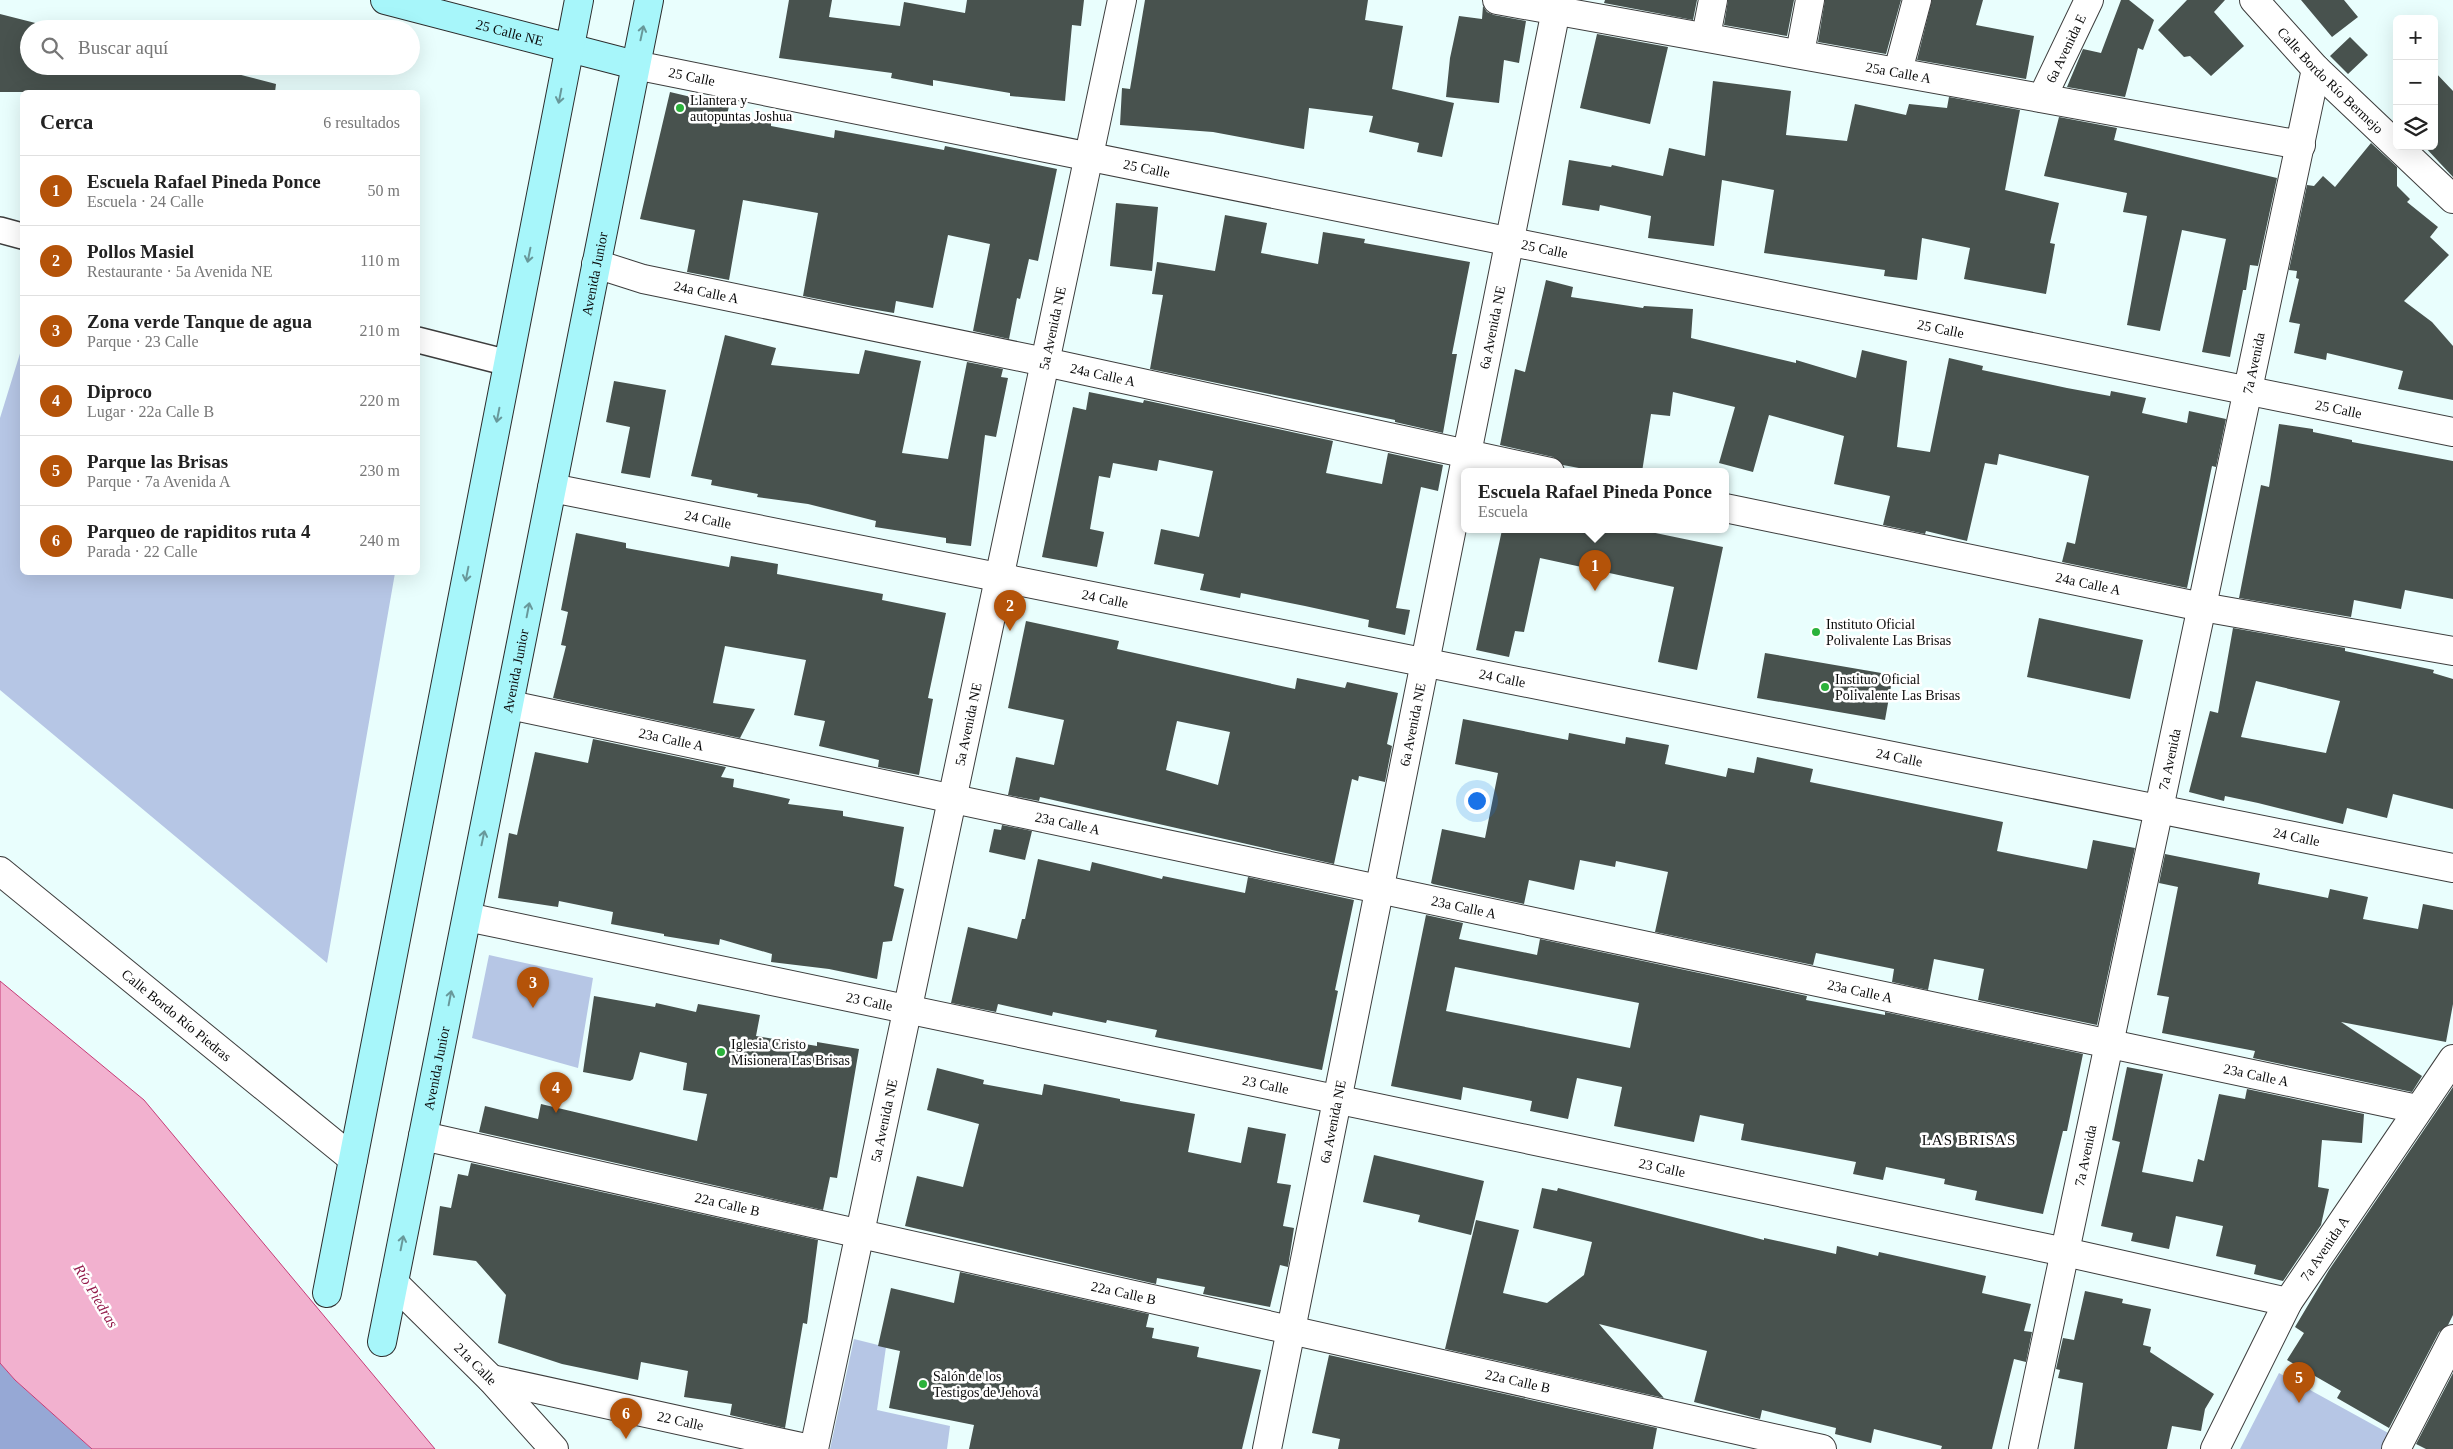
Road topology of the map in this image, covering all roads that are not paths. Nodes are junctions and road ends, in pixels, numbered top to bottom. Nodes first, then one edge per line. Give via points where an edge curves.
1 (385, 0) edge
2 (579, 0) edge
3 (649, 0) edge
4 (1122, 0) edge
5 (1497, 0) edge
6 (1713, 0) edge
7 (1810, 0) edge
8 (1917, 0) edge
9 (2090, 0) edge
10 (2254, 0) edge
11 (1557, 6) edge
12 (1706, 36) junction
13 (569, 48) junction
14 (1800, 53) junction
15 (635, 65) junction
16 (2316, 69) junction
17 (1898, 71) junction
18 (2042, 98) junction
19 (2300, 145) junction
20 (1088, 157) junction
21 (2453, 199) edge
22 (0, 230) edge
23 (20, 235) edge
24 (1509, 242) junction
25 (596, 264) junction
26 (420, 341) edge
27 (1045, 362) junction
28 (508, 363) junction
29 (2248, 390) junction
30 (2453, 432) edge
31 (1466, 455) junction
32 (1463, 468) edge
33 (1530, 468) edge
34 (1461, 480) edge
35 (552, 488) junction
36 (1729, 509) edge
37 (999, 577) junction
38 (2202, 607) junction
39 (2453, 652) edge
40 (1425, 662) junction
41 (510, 705) junction
42 (952, 798) junction
43 (2159, 809) junction
44 (2453, 868) edge
45 (0, 871) edge
46 (1380, 889) junction
47 (466, 917) junction
48 (907, 1010) junction
49 (2109, 1044) junction
50 (2453, 1059) edge
51 (1337, 1100) junction
52 (2417, 1109) junction
53 (423, 1136) junction
54 (353, 1159) junction
55 (859, 1234) junction
56 (2065, 1252) junction
57 (394, 1283) junction
58 (326, 1293) dead end
59 (2288, 1302) junction
60 (1291, 1330) junction
61 (2453, 1339) edge
62 (382, 1342) dead end
63 (491, 1379) junction
64 (1777, 1444) edge
65 (554, 1449) edge
66 (812, 1449) edge
67 (1267, 1449) edge
68 (1822, 1449) edge
69 (2023, 1449) edge
70 (2215, 1449) edge
71 (2396, 1449) edge

1 - 13 main road, 25 Calle NE
2 - 13 main road
15 -> 3 main road, Avenida Junior
4 - 20 street, 5a Avenida NE
5 - 11 street, 25a Calle A
6 - 12 street
7 - 14 street
8 - 17 street
9 - 18 street, 6a Avenida E
10 - 16 street, Calle Bordo Río Bermejo
11 - 12 street, 25a Calle A
11 - 24 street, 6a Avenida NE
12 - 14 street, 25a Calle A
13 - 15 main road, 25 Calle NE
13 -> 28 main road
14 - 17 street, 25a Calle A
15 - 20 street, 25 Calle
15 - 25 main road, Avenida Junior
16 - 19 street, 7a Avenida
16 - 21 street, Calle Bordo Río Bermejo
17 - 18 street, 25a Calle A
18 - 19 street, 25a Calle A
19 - 29 street, 7a Avenida
20 - 24 street, 25 Calle
20 - 27 street, 5a Avenida NE
22 - 23 street
24 - 29 street, 25 Calle
24 - 31 street, 6a Avenida NE
25 - 27 street, 24a Calle A via 643,278
25 - 35 main road, Avenida Junior
26 - 28 street
27 - 31 street, 24a Calle A
27 - 37 street, 5a Avenida NE
28 -> 54 main road
29 - 30 street, 25 Calle
29 - 38 street, 7a Avenida
31 - 32 street, 6a Avenida NE
31 - 33 street, 24a Calle A
34 - 40 street, 6a Avenida NE
35 - 37 street, 24 Calle
41 -> 35 main road, Avenida Junior
36 - 38 street, 24a Calle A
37 - 40 street, 24 Calle
37 - 42 street, 5a Avenida NE
38 - 39 street, 24a Calle A
38 - 43 street, 7a Avenida
40 - 43 street, 24 Calle
40 - 46 street, 6a Avenida NE
41 - 42 street, 23a Calle A
47 -> 41 main road, Avenida Junior
42 - 46 street, 23a Calle A
42 - 48 street, 5a Avenida NE
43 - 44 street, 24 Calle
43 - 49 street, 7a Avenida
45 - 54 street, Calle Bordo Río Piedras
46 - 49 street, 23a Calle A
46 - 51 street, 6a Avenida NE
47 - 48 street, 23 Calle
53 -> 47 main road, Avenida Junior
48 - 51 street, 23 Calle
48 - 55 street, 5a Avenida NE
49 - 52 street, 23a Calle A
49 - 56 street, 7a Avenida
50 - 52 street, 7a Avenida A
51 - 56 street, 23 Calle
51 - 60 street, 6a Avenida NE
52 - 59 street, 7a Avenida A
53 - 55 street, 22a Calle B
57 -> 53 main road, Avenida Junior
54 - 58 main road
55 - 60 street, 22a Calle B
55 - 66 street, 5a Avenida NE
56 - 59 street, 23 Calle
56 - 69 street, 7a Avenida
57 - 62 main road, Avenida Junior
57 - 63 street, 21a Calle
59 - 70 street, 7a Avenida A
60 - 64 street, 22a Calle B
60 - 67 street, 6a Avenida NE
61 - 71 street
63 - 65 street, 21a Calle
63 - 66 street, 22 Calle
64 - 68 street, 22a Calle B

